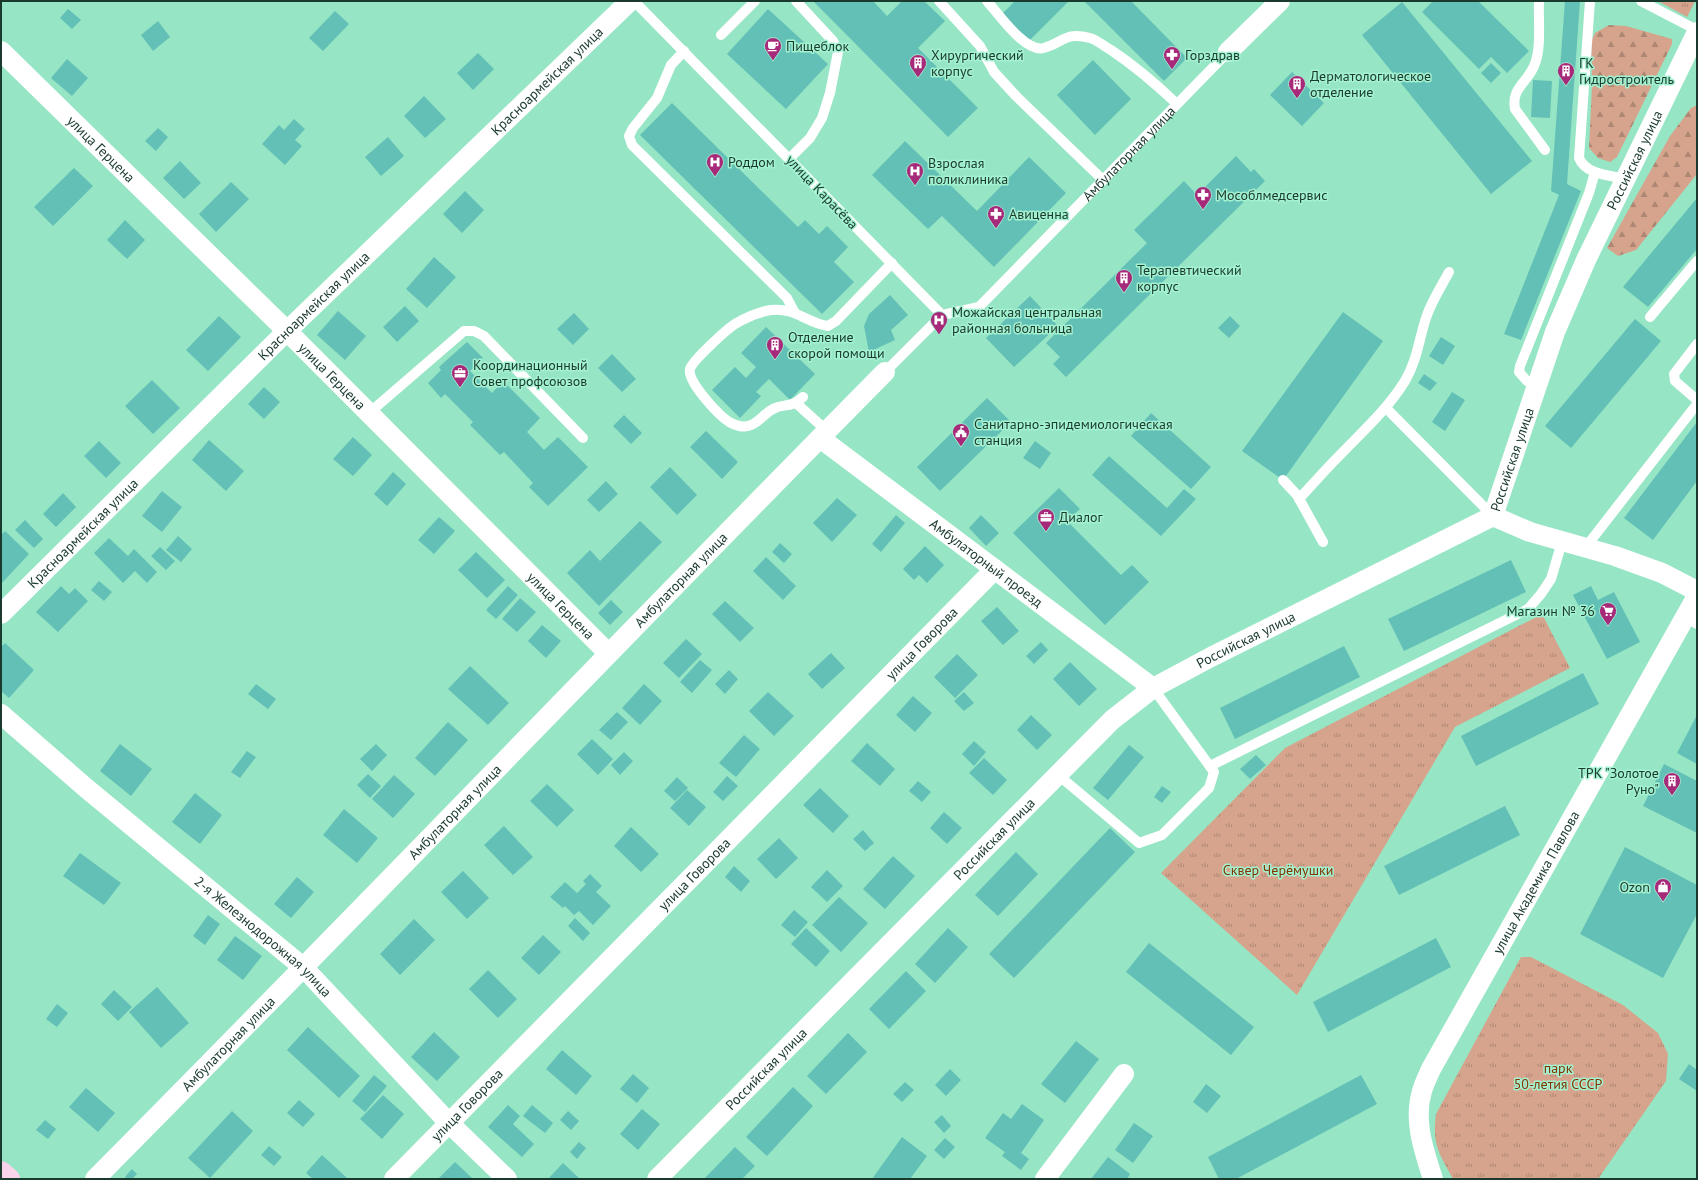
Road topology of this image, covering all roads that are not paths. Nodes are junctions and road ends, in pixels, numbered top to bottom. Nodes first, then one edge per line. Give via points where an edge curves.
1 (630, 1) edge
2 (634, 1) edge
3 (755, 1) edge
4 (796, 1) edge
5 (939, 1) edge
6 (986, 1) edge
7 (1280, 1) edge
8 (1539, 1) edge
9 (1590, 1) edge
10 (1641, 1) edge
11 (1697, 31) edge
12 (721, 35) dead end
13 (1, 51) edge
14 (684, 51) junction
15 (1228, 52) joint
16 (1177, 104) junction
17 (1545, 150) dead end
18 (789, 159) junction
19 (1595, 172) junction
20 (1625, 179) junction
21 (1103, 180) junction
22 (1697, 261) edge
23 (892, 263) junction
24 (1449, 272) dead end
25 (795, 313) junction
26 (942, 315) junction
27 (1650, 317) dead end
28 (287, 332) junction
29 (1697, 344) edge
30 (885, 372) joint
31 (1537, 385) junction
32 (1697, 400) edge
33 (1697, 404) edge
34 (1386, 408) junction
35 (369, 413) junction
36 (823, 434) junction
37 (584, 438) dead end
38 (1283, 480) dead end
39 (1299, 499) junction
40 (1493, 516) junction
41 (1323, 542) dead end
42 (1562, 542) junction
43 (1585, 548) junction
44 (994, 569) junction
45 (1697, 591) edge
46 (1697, 596) edge
47 (1, 614) edge
48 (1691, 620) edge
49 (608, 653) junction
50 (1153, 688) junction
51 (1, 714) edge
52 (1210, 766) junction
53 (1057, 774) junction
54 (304, 968) junction
55 (1124, 1074) dead end
56 (449, 1123) junction
57 (1, 1172) edge
58 (9, 1179) edge
59 (95, 1179) edge
60 (394, 1179) edge
61 (507, 1179) edge
62 (657, 1179) edge
63 (1045, 1179) edge
64 (1433, 1179) edge

1 - 28 street, Красноармейская улица
2 - 14 lane, улица Карасёва
3 - 12 lane
4 - 18 lane via 834,40 838,52 822,118 810,138
5 - 21 lane via 980,46 994,72
6 - 16 lane via 1026,43 1043,48 1069,36 1099,42 1136,68
7 - 15 street, Амбулаторная улица
8 - 17 lane via 1538,56 1531,73 1514,97 1515,109
9 - 19 lane via 1579,158 1586,168
10 - 11 lane
11 - 20 street, Российская улица
13 - 28 street, улица Герцена
14 - 18 lane, улица Карасёва
14 - 25 lane via 671,65 657,98 631,132 629,136 632,145 787,298
15 - 16 lane, Амбулаторная улица
16 - 21 lane, Амбулаторная улица
18 - 23 lane, улица Карасёва
19 - 20 lane
19 - 31 lane via 1520,366 1519,372 1523,377
20 - 31 street, Российская улица via 1555,332
21 - 26 lane, Амбулаторная улица via 979,307
22 - 27 lane
23 - 25 lane via 836,321 828,326 821,326
23 - 26 lane, улица Карасёва
24 - 34 lane via 1431,305 1412,368
25 - 36 lane via 771,310 734,325 695,360 690,369 691,379 698,391 730,422 742,427 751,426 774,408 800,400
26 - 30 lane, Амбулаторная улица
28 - 35 street, улица Герцена
28 - 47 street, Красноармейская улица
29 - 32 lane via 1674,374 1675,381
30 - 36 street, Амбулаторная улица
31 - 40 street, Российская улица
33 - 43 lane
34 - 39 lane
34 - 40 lane
35 - 37 lane via 464,331 474,330 484,336
35 - 49 street, улица Герцена
36 - 44 street, Амбулаторный проезд
36 - 49 street, Амбулаторная улица
38 - 39 lane
39 - 41 lane
40 - 42 street
40 - 50 street, Российская улица
42 - 43 street
42 - 52 lane via 1551,579 1528,608
43 - 45 street via 1662,573
44 - 50 street, Амбулаторный проезд
44 - 56 street, улица Говорова
46 - 48 street, улица Академика Павлова
48 - 64 street, улица Академика Павлова via 1431,1069 1422,1092 1418,1115 1421,1143
49 - 54 street, Амбулаторная улица
50 - 52 lane
50 - 53 street, Российская улица via 1112,720
51 - 54 street, 2-я Железнодорожная улица via 86,788
52 - 53 lane via 1214,772 1209,788 1162,835 1139,842
53 - 62 street, Российская улица
54 - 56 street, 2-я Железнодорожная улица
54 - 59 street, Амбулаторная улица
55 - 63 street
56 - 60 street, улица Говорова
56 - 61 street, 2-я Железнодорожная улица
57 - 58 main road

